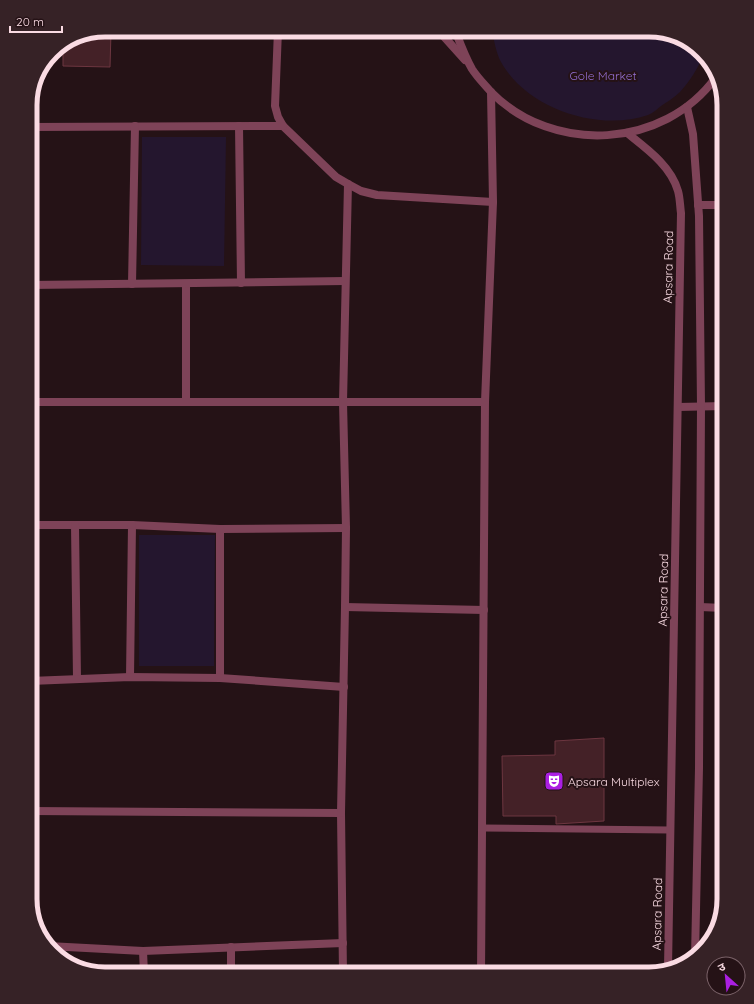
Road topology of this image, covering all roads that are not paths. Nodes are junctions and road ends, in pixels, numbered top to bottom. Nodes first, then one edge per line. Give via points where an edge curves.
1 (278, 37) edge
2 (445, 37) edge
3 (457, 37) edge
4 (472, 68) junction
5 (712, 82) edge
6 (491, 92) junction
7 (687, 107) junction
8 (135, 126) junction
9 (240, 126) junction
10 (283, 126) junction
11 (37, 127) edge
12 (628, 133) junction
13 (348, 184) junction
14 (493, 202) junction
15 (698, 205) junction
16 (717, 205) edge
17 (345, 281) junction
18 (241, 282) junction
19 (132, 284) junction
20 (186, 284) junction
21 (37, 285) edge
22 (37, 402) edge
23 (186, 402) junction
24 (343, 402) junction
25 (485, 402) junction
26 (701, 406) junction
27 (717, 406) edge
28 (678, 407) junction
29 (37, 525) edge
30 (75, 525) junction
31 (132, 525) junction
32 (346, 528) junction
33 (220, 529) junction
34 (346, 607) junction
35 (700, 607) junction
36 (717, 608) edge
37 (484, 610) junction
38 (130, 677) junction
39 (220, 678) junction
40 (77, 679) junction
41 (37, 681) edge
42 (344, 687) junction
43 (37, 811) edge
44 (341, 813) junction
45 (483, 828) junction
46 (670, 830) junction
47 (344, 943) junction
48 (57, 946) edge
49 (231, 947) junction
50 (695, 949) edge
51 (143, 951) junction
52 (668, 965) edge
53 (144, 967) edge
54 (231, 967) edge
55 (343, 967) edge
56 (481, 967) edge

1 - 10 street via 275,106
2 - 4 street
3 - 4 street
4 - 6 street
5 - 7 street
6 - 12 street via 514,111 540,125 562,132 598,136
6 - 14 street
7 - 12 street via 658,123
7 - 15 street via 693,134
8 - 9 street
8 - 11 street
8 - 19 street
9 - 10 street
9 - 18 street
10 - 13 street via 336,177
12 - 28 street, Apsara Road via 670,173 678,191 681,213
13 - 14 street via 377,195
13 - 17 street
14 - 25 street
15 - 16 street
15 - 26 street
17 - 18 street
17 - 24 street
18 - 20 street
19 - 20 street
19 - 21 street
20 - 23 street
22 - 23 street
23 - 24 street
24 - 25 street
24 - 32 street
25 - 37 street
26 - 27 street
26 - 28 street
26 - 35 street
28 - 46 street, Apsara Road
29 - 30 street
30 - 31 street
30 - 40 street
31 - 33 street
31 - 38 street
32 - 33 street
32 - 34 street
33 - 39 street
34 - 37 street
34 - 42 street
35 - 36 street
35 - 50 street
37 - 45 street
38 - 39 street
38 - 40 street
39 - 42 street
40 - 41 street
42 - 44 street
43 - 44 street
44 - 47 street
45 - 46 lane
45 - 56 street
46 - 52 street, Apsara Road
47 - 49 street
47 - 55 street
48 - 51 street
49 - 51 street
49 - 54 street
51 - 53 street

